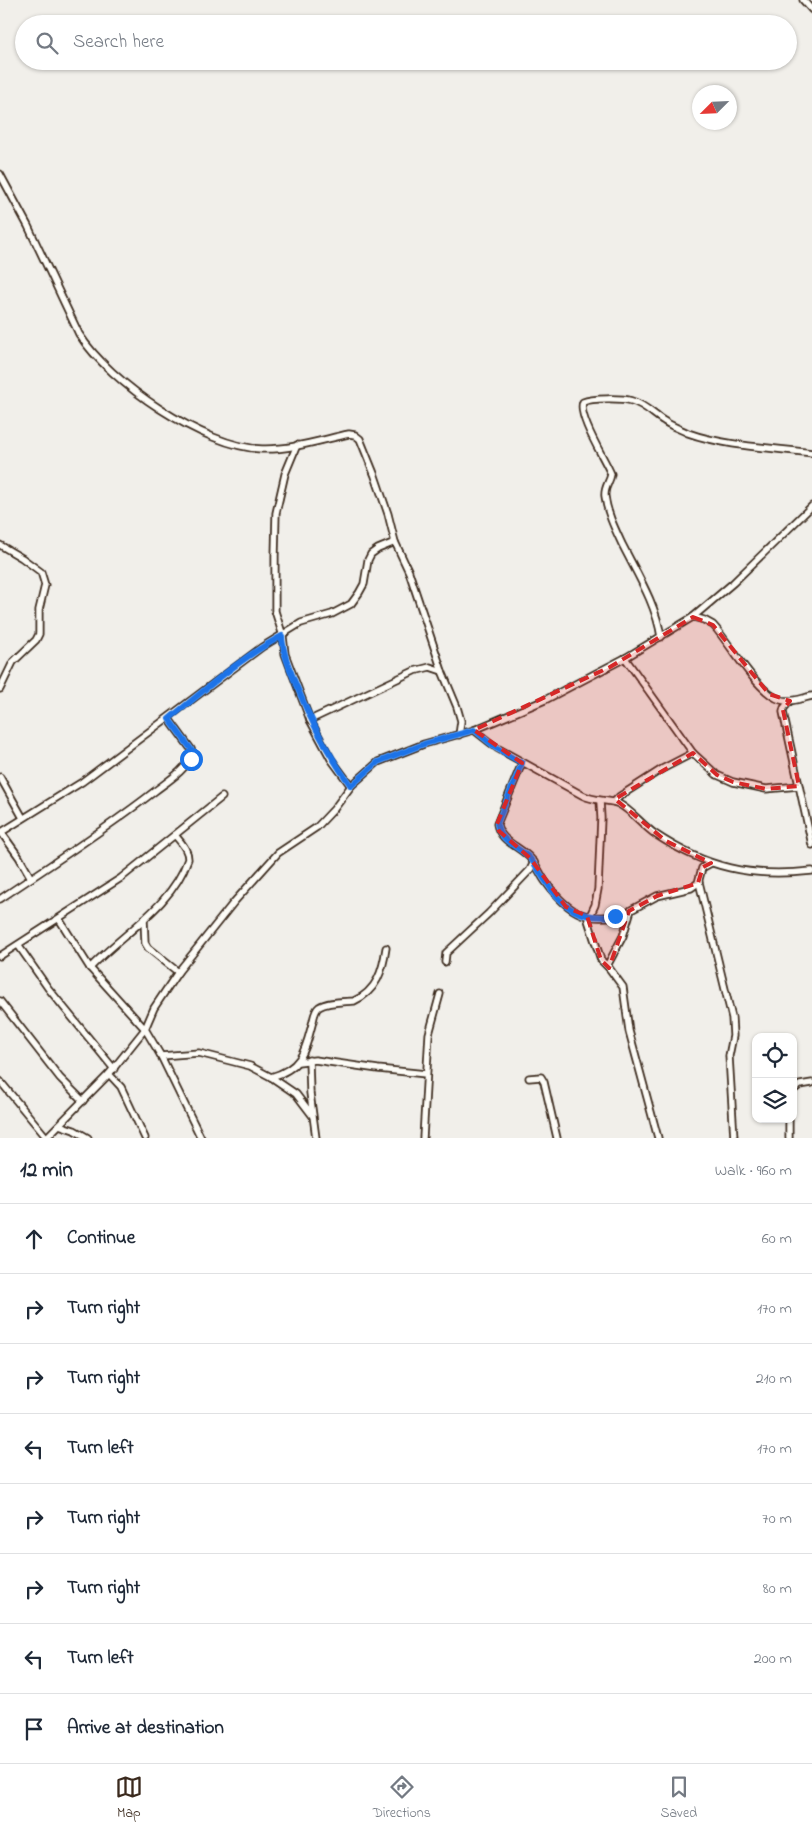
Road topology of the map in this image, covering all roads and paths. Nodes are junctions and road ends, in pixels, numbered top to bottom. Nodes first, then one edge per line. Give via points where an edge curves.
1 (803, 0) edge
2 (812, 10) edge
3 (0, 174) edge
4 (297, 445) junction
5 (812, 453) edge
6 (812, 506) edge
7 (395, 542) junction
8 (0, 545) edge
9 (693, 617) junction
10 (282, 636) junction
11 (661, 637) junction
12 (625, 658) junction
13 (442, 671) junction
14 (0, 689) edge
15 (812, 696) edge
16 (790, 701) junction
17 (169, 719) junction
18 (310, 720) junction
19 (474, 730) junction
20 (459, 735) junction
21 (693, 753) junction
22 (522, 763) junction
23 (0, 777) edge
24 (351, 786) junction
25 (799, 786) junction
26 (222, 797) dead end
27 (600, 801) junction
28 (614, 802) junction
29 (23, 818) junction
30 (0, 833) edge
31 (175, 835) junction
32 (812, 845) edge
33 (534, 862) junction
34 (711, 864) junction
35 (812, 871) edge
36 (31, 878) junction
37 (699, 882) junction
38 (0, 899) edge
39 (630, 912) junction
40 (589, 917) junction
41 (59, 919) junction
42 (144, 919) junction
43 (18, 945) junction
44 (386, 948) dead end
45 (0, 956) edge
46 (444, 962) dead end
47 (90, 968) junction
48 (608, 968) junction
49 (178, 972) junction
50 (440, 994) dead end
51 (0, 1001) edge
52 (3, 1011) edge
53 (145, 1029) junction
54 (161, 1056) junction
55 (310, 1060) junction
56 (298, 1062) junction
57 (114, 1069) junction
58 (109, 1074) junction
59 (426, 1074) junction
60 (271, 1077) junction
61 (528, 1078) dead end
62 (0, 1081) edge
63 (812, 1083) edge
64 (797, 1087) edge
65 (83, 1101) junction
66 (312, 1115) junction
67 (789, 1123) edge
68 (59, 1125) junction
69 (47, 1138) edge
70 (88, 1138) edge
71 (145, 1138) edge
72 (201, 1138) edge
73 (316, 1138) edge
74 (423, 1138) edge
75 (557, 1138) edge
76 (658, 1138) edge
77 (734, 1138) edge
78 (790, 1138) edge

1 - 2 street
3 - 4 street via 79,334 106,367 152,403 215,438 260,449
4 - 7 street via 349,434 360,439 376,476
4 - 10 street via 285,474 276,513 274,603
5 - 11 street via 690,434 625,399 583,402 582,411 610,474 605,497 610,517 655,613
6 - 9 street
7 - 10 street via 371,554 364,584 351,604 332,614 301,622
7 - 13 street via 409,572
8 - 14 street via 41,572 45,585 39,610 39,634 13,662
9 - 11 street
9 - 16 street via 713,624 769,694
10 - 17 street via 231,669
10 - 18 street via 285,654
11 - 12 street
12 - 19 street via 545,700
12 - 21 street
13 - 18 street via 430,667 414,671
13 - 20 street via 460,715
15 - 16 street
16 - 25 street via 783,712
17 - 29 street via 82,782
17 - 36 street via 191,749 191,759 132,809
18 - 24 street
19 - 20 street
19 - 22 street
20 - 24 street via 424,744 378,762
21 - 25 street via 717,776 733,782 766,789
21 - 28 street
22 - 27 street via 591,800
22 - 33 street via 498,826 505,839
23 - 29 street
24 - 49 street via 317,827 278,853
25 - 32 street
26 - 31 street
27 - 28 street
27 - 40 street via 598,889
28 - 34 street via 666,841
29 - 30 street
30 - 36 street
31 - 41 street via 120,878
31 - 42 street via 188,853 185,866 170,892
33 - 40 street via 566,907
33 - 46 street via 489,913 446,953
34 - 35 street via 756,872
34 - 37 street via 702,868
36 - 38 street
37 - 39 street via 691,888 657,896
37 - 77 street via 732,1018 729,1056
39 - 40 street
39 - 48 street
40 - 48 street via 601,960
41 - 43 street
41 - 47 street
42 - 47 street
42 - 49 street via 148,948
43 - 45 street
43 - 57 street via 48,988
44 - 56 street via 376,984 354,1000 326,1004 316,1011
47 - 53 street
48 - 76 street via 623,986 628,1025
49 - 53 street via 154,1008
50 - 59 street via 429,1034
51 - 52 street
52 - 65 street
53 - 54 street
53 - 57 street
54 - 60 street via 200,1053 250,1066
54 - 72 street
55 - 56 street
55 - 59 street
55 - 66 street
56 - 60 street via 288,1071
57 - 58 street
58 - 65 street
58 - 71 street via 121,1087
59 - 74 street
60 - 66 street via 296,1094
61 - 75 street via 536,1076 544,1082
62 - 69 street
63 - 64 street
65 - 68 street
66 - 73 street
67 - 78 street
68 - 69 street
68 - 70 street

